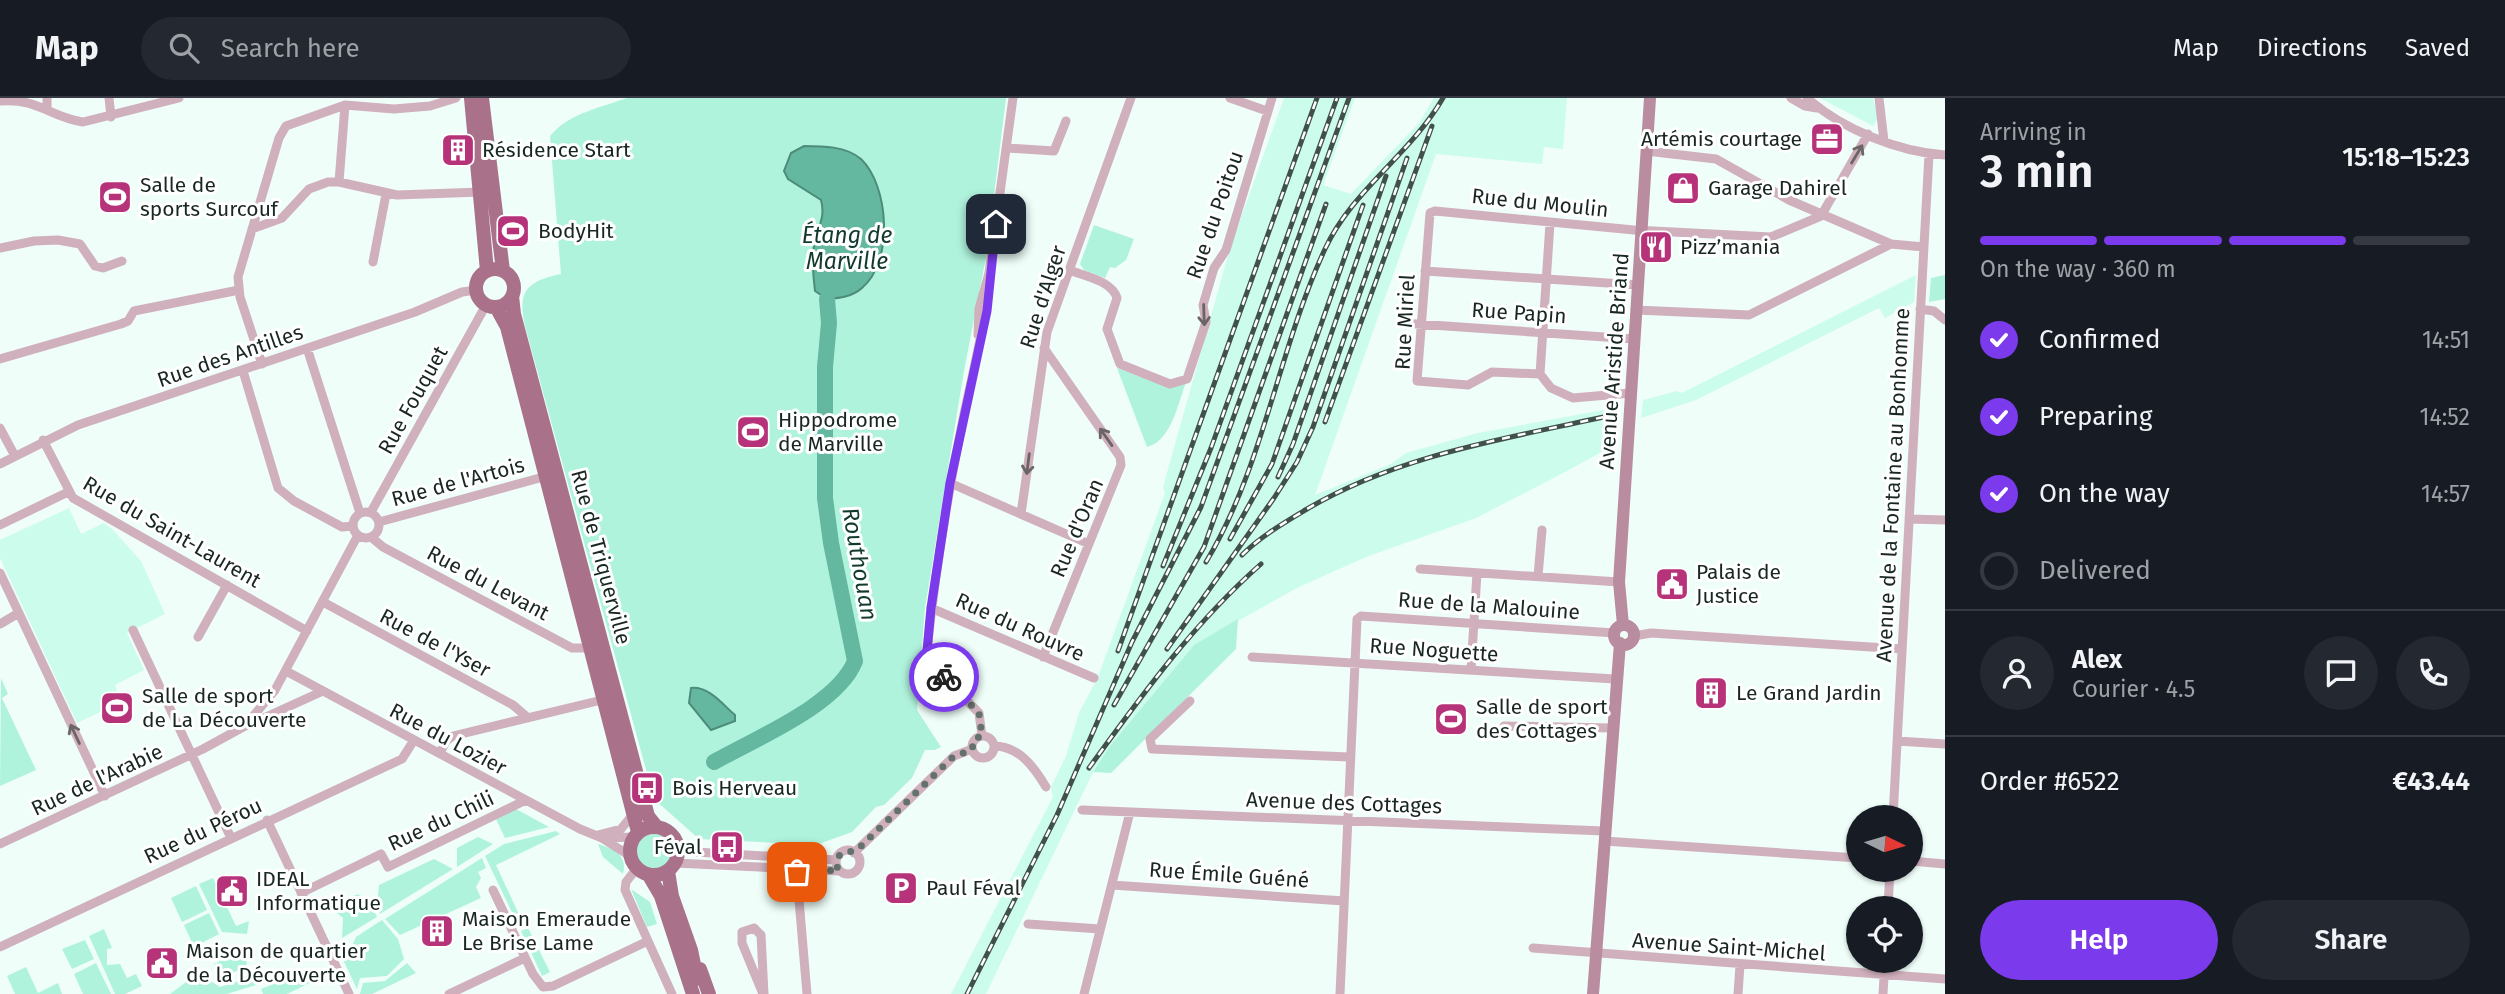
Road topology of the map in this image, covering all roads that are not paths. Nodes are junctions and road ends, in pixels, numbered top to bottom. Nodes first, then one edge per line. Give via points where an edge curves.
1 (47, 98) edge
2 (109, 98) edge
3 (179, 98) edge
4 (456, 98) edge
5 (471, 98) edge
6 (482, 98) edge
7 (1013, 98) edge
8 (1131, 98) edge
9 (1230, 98) edge
10 (1272, 98) edge
11 (1650, 98) edge
12 (1791, 98) edge
13 (1807, 98) edge
14 (1879, 98) edge
15 (0, 101) edge
16 (345, 105) junction
17 (1817, 108) junction
18 (47, 109) junction
19 (1268, 111) junction
20 (111, 117) junction
21 (1066, 121) dead end
22 (1868, 134) junction
23 (1884, 141) junction
24 (1007, 148) junction
25 (1646, 151) junction
26 (1929, 154) junction
27 (1945, 155) edge
28 (339, 181) junction
29 (481, 192) junction
30 (386, 194) junction
31 (1435, 211) joint
32 (1821, 216) junction
33 (1550, 223) junction
34 (252, 229) junction
35 (1641, 230) junction
36 (1891, 244) junction
37 (1924, 247) junction
38 (0, 248) edge
39 (122, 261) dead end
40 (373, 262) dead end
41 (1069, 270) junction
42 (486, 271) junction
43 (503, 271) junction
44 (1425, 271) junction
45 (1546, 278) junction
46 (1638, 285) junction
47 (239, 290) junction
48 (476, 290) junction
49 (512, 296) junction
50 (491, 306) junction
51 (1920, 309) junction
52 (1636, 310) junction
53 (1945, 320) edge
54 (1402, 323) dead end
55 (1421, 324) junction
56 (1543, 332) junction
57 (1634, 339) junction
58 (307, 348) junction
59 (1044, 348) junction
60 (0, 359) edge
61 (262, 364) junction
62 (243, 371) junction
63 (1540, 374) junction
64 (1631, 393) junction
65 (0, 428) edge
66 (43, 440) junction
67 (15, 456) junction
68 (0, 464) edge
69 (547, 476) junction
70 (950, 483) junction
71 (68, 492) junction
72 (371, 512) junction
73 (360, 513) junction
74 (1021, 514) junction
75 (1909, 519) junction
76 (1945, 520) edge
77 (379, 522) junction
78 (0, 525) edge
79 (353, 526) junction
80 (1542, 530) dead end
81 (358, 536) junction
82 (371, 537) junction
83 (1089, 544) junction
84 (1420, 569) dead end
85 (0, 573) edge
86 (1477, 573) junction
87 (1538, 576) junction
88 (1619, 582) junction
89 (227, 585) junction
90 (323, 602) junction
91 (931, 608) junction
92 (17, 614) junction
93 (1473, 622) junction
94 (0, 624) edge
95 (133, 630) dead end
96 (307, 631) junction
97 (1619, 634) junction
98 (1634, 636) joint
99 (198, 637) dead end
100 (592, 648) junction
101 (1902, 649) junction
102 (1043, 657) junction
103 (1252, 657) dead end
104 (1353, 663) junction
105 (1471, 670) junction
106 (286, 671) junction
107 (1094, 678) dead end
108 (1615, 678) junction
109 (323, 691) junction
110 (606, 699) junction
111 (1190, 701) dead end
112 (528, 718) junction
113 (245, 726) junction
114 (1504, 726) dead end
115 (1611, 728) junction
116 (982, 736) junction
117 (414, 740) junction
118 (1897, 741) junction
119 (1945, 744) edge
120 (994, 746) junction
121 (972, 750) junction
122 (440, 753) junction
123 (191, 755) junction
124 (1349, 757) junction
125 (1046, 788) dead end
126 (105, 796) junction
127 (526, 800) junction
128 (1894, 805) edge
129 (1082, 810) dead end
130 (635, 811) junction
131 (1130, 812) junction
132 (267, 820) junction
133 (1347, 821) junction
134 (656, 826) junction
135 (636, 834) junction
136 (599, 836) junction
137 (1604, 836) junction
138 (231, 838) junction
139 (0, 844) edge
140 (678, 845) junction
141 (854, 853) junction
142 (1846, 857) edge
143 (836, 860) junction
144 (1923, 863) edge
145 (796, 864) junction
146 (1945, 864) edge
147 (638, 866) junction
148 (672, 867) junction
149 (839, 871) junction
150 (1112, 885) junction
151 (493, 890) dead end
152 (301, 893) junction
153 (1344, 901) junction
154 (1028, 924) dead end
155 (1100, 929) junction
156 (648, 941) junction
157 (0, 947) edge
158 (1533, 948) dead end
159 (691, 950) junction
160 (1596, 954) junction
161 (525, 958) junction
162 (1740, 965) junction
163 (1884, 974) junction
164 (1945, 979) edge
165 (349, 994) edge
166 (449, 994) edge
167 (672, 994) edge
168 (695, 994) edge
169 (709, 994) edge
170 (764, 994) edge
171 (807, 994) edge
172 (1084, 994) edge
173 (1340, 994) edge
174 (1593, 994) edge
175 (1738, 994) edge
176 (1883, 994) edge

1 - 18 street
2 - 20 street
3 - 20 street
4 - 16 street via 394,109
5 - 29 main road
6 - 43 main road
7 - 24 street
8 - 41 street, Rue d'Alger
9 - 19 street
10 - 19 street
11 - 25 main road, Avenue Aristide Briand
12 - 17 street
13 - 17 street
14 - 23 street
15 - 18 street via 33,102
16 - 28 street
16 - 34 street via 286,126
17 - 22 street
18 - 20 street via 80,122
19 -> 41 street, Rue du Poitou via 1226,250 1214,268 1203,305 1206,322 1187,379 1170,384 1123,367 1116,360 1107,329 1117,298 1111,287
21 - 24 street via 1054,151
22 - 23 street
32 -> 22 street
23 - 26 street
24 - 70 street
25 - 32 street via 1716,159
25 - 35 main road, Avenue Aristide Briand
26 - 27 street
26 - 37 street, Avenue de la Fontaine au Bonhomme
28 - 30 street
28 - 34 street via 309,189 282,218
29 - 30 street
29 - 42 main road
30 - 40 street
31 - 33 street, Rue du Moulin
31 - 44 street, Rue Miriel via 1429,217
32 - 35 street, Rue du Moulin via 1771,237
32 - 36 street
33 - 35 street, Rue du Moulin
33 - 45 street
34 - 47 street
35 - 46 main road, Avenue Aristide Briand
36 - 37 street
36 - 52 street via 1749,315
37 - 51 street, Avenue de la Fontaine au Bonhomme
38 - 39 street via 58,240 80,244 95,266
41 - 59 street, Rue d'Alger
42 - 43 main road
42 - 48 main road
43 - 49 main road via 514,284
44 - 45 street
44 - 55 street, Rue Miriel
45 - 46 street
45 - 56 street
46 - 52 main road, Avenue Aristide Briand
47 - 60 street via 134,311 121,324
47 - 61 street
48 - 50 main road
48 - 58 street, Rue des Antilles
49 - 50 main road via 506,304
49 - 134 main road, Rue de Triquerville via 648,816
50 - 69 main road, Rue de Triquerville via 507,327
50 - 72 street, Rue Fouquet
51 - 53 street via 1934,311
51 - 75 street, Avenue de la Fontaine au Bonhomme
52 - 57 main road, Avenue Aristide Briand
54 - 55 street, Rue Papin
55 - 56 street, Rue Papin
55 - 63 street, Rue Miriel via 1417,381 1468,385 1492,372
56 - 57 street, Rue Papin
56 - 63 street
57 - 64 main road, Avenue Aristide Briand
58 - 61 street, Rue des Antilles
58 - 73 street
59 -> 74 street, Rue d'Alger
83 -> 59 street, Rue d'Oran via 1120,472 1120,457
61 - 62 street, Rue des Antilles
62 - 66 street, Rue des Antilles
62 - 79 street via 278,488 342,527
63 - 64 street via 1551,388 1573,398
64 - 88 main road, Avenue Aristide Briand
65 - 67 street
66 - 67 street, Rue des Antilles
66 - 71 street, Rue du Saint-Laurent
67 - 68 street, Rue des Antilles
69 - 77 street, Rue de l'Artois
69 - 100 main road, Rue de Triquerville
70 - 74 street
70 - 91 street
71 - 78 street
71 - 89 street, Rue du Saint-Laurent
72 - 73 street
72 - 77 street
73 - 79 street
74 - 83 street
75 - 76 street
75 - 101 street, Avenue de la Fontaine au Bonhomme
77 - 82 street
79 - 81 street
80 - 87 street
81 - 82 street
81 - 90 street, Rue de l'Arabie
82 - 100 street, Rue du Levant via 572,648
83 - 102 street, Rue d'Oran
84 - 86 street
85 - 92 street
86 - 87 street
86 - 93 street
87 - 88 street
88 - 97 main road, Avenue Aristide Briand
89 - 96 street, Rue du Saint-Laurent
89 - 99 street
90 - 96 street, Rue de l'Arabie
90 - 112 street, Rue de l'Yser via 513,705
91 - 102 street, Rue du Rouvre
91 - 116 street via 930,662 979,713
92 - 94 street
126 -> 92 street
93 - 97 street, Rue de la Malouine
93 - 104 street, Rue de la Malouine via 1361,616 1355,627
93 - 105 street
95 - 123 street
96 - 106 street, Rue de l'Arabie
97 - 98 main road via 1631,628
97 - 108 main road, Avenue Aristide Briand
98 - 101 street via 1651,633
100 - 110 main road, Rue de Triquerville
101 - 118 street, Avenue de la Fontaine au Bonhomme
102 - 107 street, Rue du Rouvre
103 - 104 street, Rue Noguette
104 - 105 street, Rue Noguette
104 - 124 street
105 - 108 street, Rue Noguette
106 - 109 street, Rue du Lozier
106 - 113 street, Rue de l'Arabie
108 - 115 main road, Avenue Aristide Briand
109 - 113 street, Rue de l'Arabie
109 - 117 street, Rue du Lozier
110 - 112 street
110 - 130 main road, Rue de Triquerville
111 - 124 street via 1150,739 1152,749
112 - 122 street via 453,736
113 - 123 street, Rue de l'Arabie
114 - 115 street
115 - 137 main road, Avenue Aristide Briand
116 - 120 street via 989,737
116 - 121 street via 974,739
117 - 122 street, Rue du Lozier
117 - 132 street, Rue du Pérou via 402,759
118 - 119 street
118 - 128 street, Avenue de la Fontaine au Bonhomme
120 - 121 street via 992,754 983,758
120 - 125 street via 1013,748
121 - 141 street via 954,756
122 - 127 street, Rue du Lozier
123 - 126 street, Rue de l'Arabie
123 - 138 street
124 - 133 street
126 - 139 street, Rue de l'Arabie
127 - 136 street, Rue du Lozier
127 - 152 street, Rue du Chili via 387,867 381,854
129 - 131 street, Avenue des Cottages
130 - 135 main road, Rue de Triquerville
130 - 136 street via 621,829
131 - 133 street, Avenue des Cottages
131 - 150 street
132 - 138 street, Rue du Pérou
132 - 152 street
133 - 137 street, Avenue des Cottages
133 - 153 street
134 - 135 main road
134 - 140 main road via 670,832
135 - 136 street, Rue du Lozier
135 - 147 main road
136 - 147 street, Rue du Lozier
137 - 142 street, Avenue des Cottages
137 - 160 main road, Avenue Aristide Briand
138 - 157 street, Rue du Pérou
140 - 145 street via 695,852
140 - 148 main road
141 - 143 street via 843,852
141 - 149 street via 859,861 856,870
143 - 145 street
143 - 149 street
144 - 146 street
145 - 148 street
145 - 149 street
145 - 171 street
147 - 148 main road
147 - 156 street via 625,890
147 - 168 main road via 660,897
148 - 159 main road via 672,896
150 - 153 street, Rue Émile Guéné
150 - 155 street
151 - 161 street
152 - 165 street
153 - 173 street
154 - 155 street
155 - 172 street
156 - 161 street via 549,987 538,982
156 - 167 street
158 - 160 street, Avenue Saint-Michel
159 - 168 main road
159 - 169 main road
160 - 162 street, Avenue Saint-Michel
160 - 174 main road, Avenue Aristide Briand
161 - 166 street
162 - 163 street, Avenue Saint-Michel
162 - 175 street
163 - 164 street, Avenue Saint-Michel
163 - 176 street
170 - 170 street via 742,943 742,932 747,929 754,928 761,935

